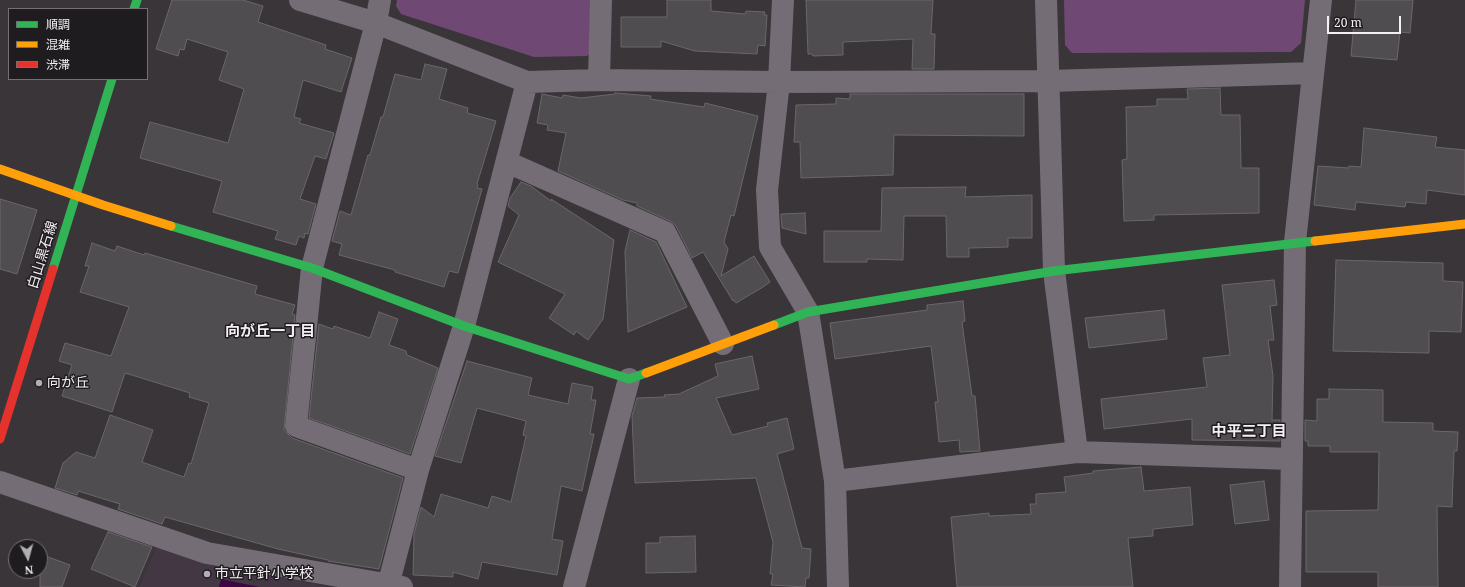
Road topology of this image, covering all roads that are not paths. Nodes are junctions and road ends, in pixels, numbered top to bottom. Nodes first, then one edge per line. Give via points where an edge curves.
1 (300, 0) edge
2 (380, 0) edge
3 (601, 0) edge
4 (782, 0) edge
5 (1046, 0) edge
6 (1321, 0) edge
7 (376, 23) junction
8 (1313, 73) junction
9 (112, 80) edge
10 (598, 80) junction
11 (1049, 80) junction
12 (527, 82) junction
13 (779, 82) junction
14 (507, 162) junction
15 (0, 169) edge
16 (76, 195) junction
17 (1465, 224) edge
18 (1295, 242) junction
19 (312, 268) junction
20 (1054, 271) junction
21 (808, 312) junction
22 (464, 326) junction
23 (723, 344) junction
24 (629, 379) junction
25 (0, 439) edge
26 (1077, 452) junction
27 (1292, 459) junction
28 (418, 470) junction
29 (836, 481) junction
30 (0, 482) edge
31 (396, 586) edge
32 (574, 587) edge
33 (838, 587) edge
34 (1290, 587) edge

1 - 7 street
2 - 7 street
3 - 10 street
4 - 13 street
5 - 11 street
6 - 8 street
7 - 12 street
7 - 19 street
8 - 11 street
8 - 18 street
9 - 16 street, 白山黒石線
10 - 12 street
10 - 13 street
11 - 13 street
11 - 20 street
12 - 14 street
13 - 21 street via 767,190 770,247
14 - 22 street
14 - 23 street via 665,232
15 - 16 street
16 - 19 street
16 - 25 street, 白山黒石線
17 - 18 street
18 - 20 street
18 - 27 street
19 - 22 street
19 - 28 street via 296,426
20 - 21 street
20 - 26 street
21 - 23 street
21 - 29 street
22 - 24 street
22 - 28 street
23 - 24 street
24 - 32 street
26 - 27 street
26 - 29 street
27 - 34 street
28 - 31 street
29 - 33 street
30 - 31 street via 207,553

